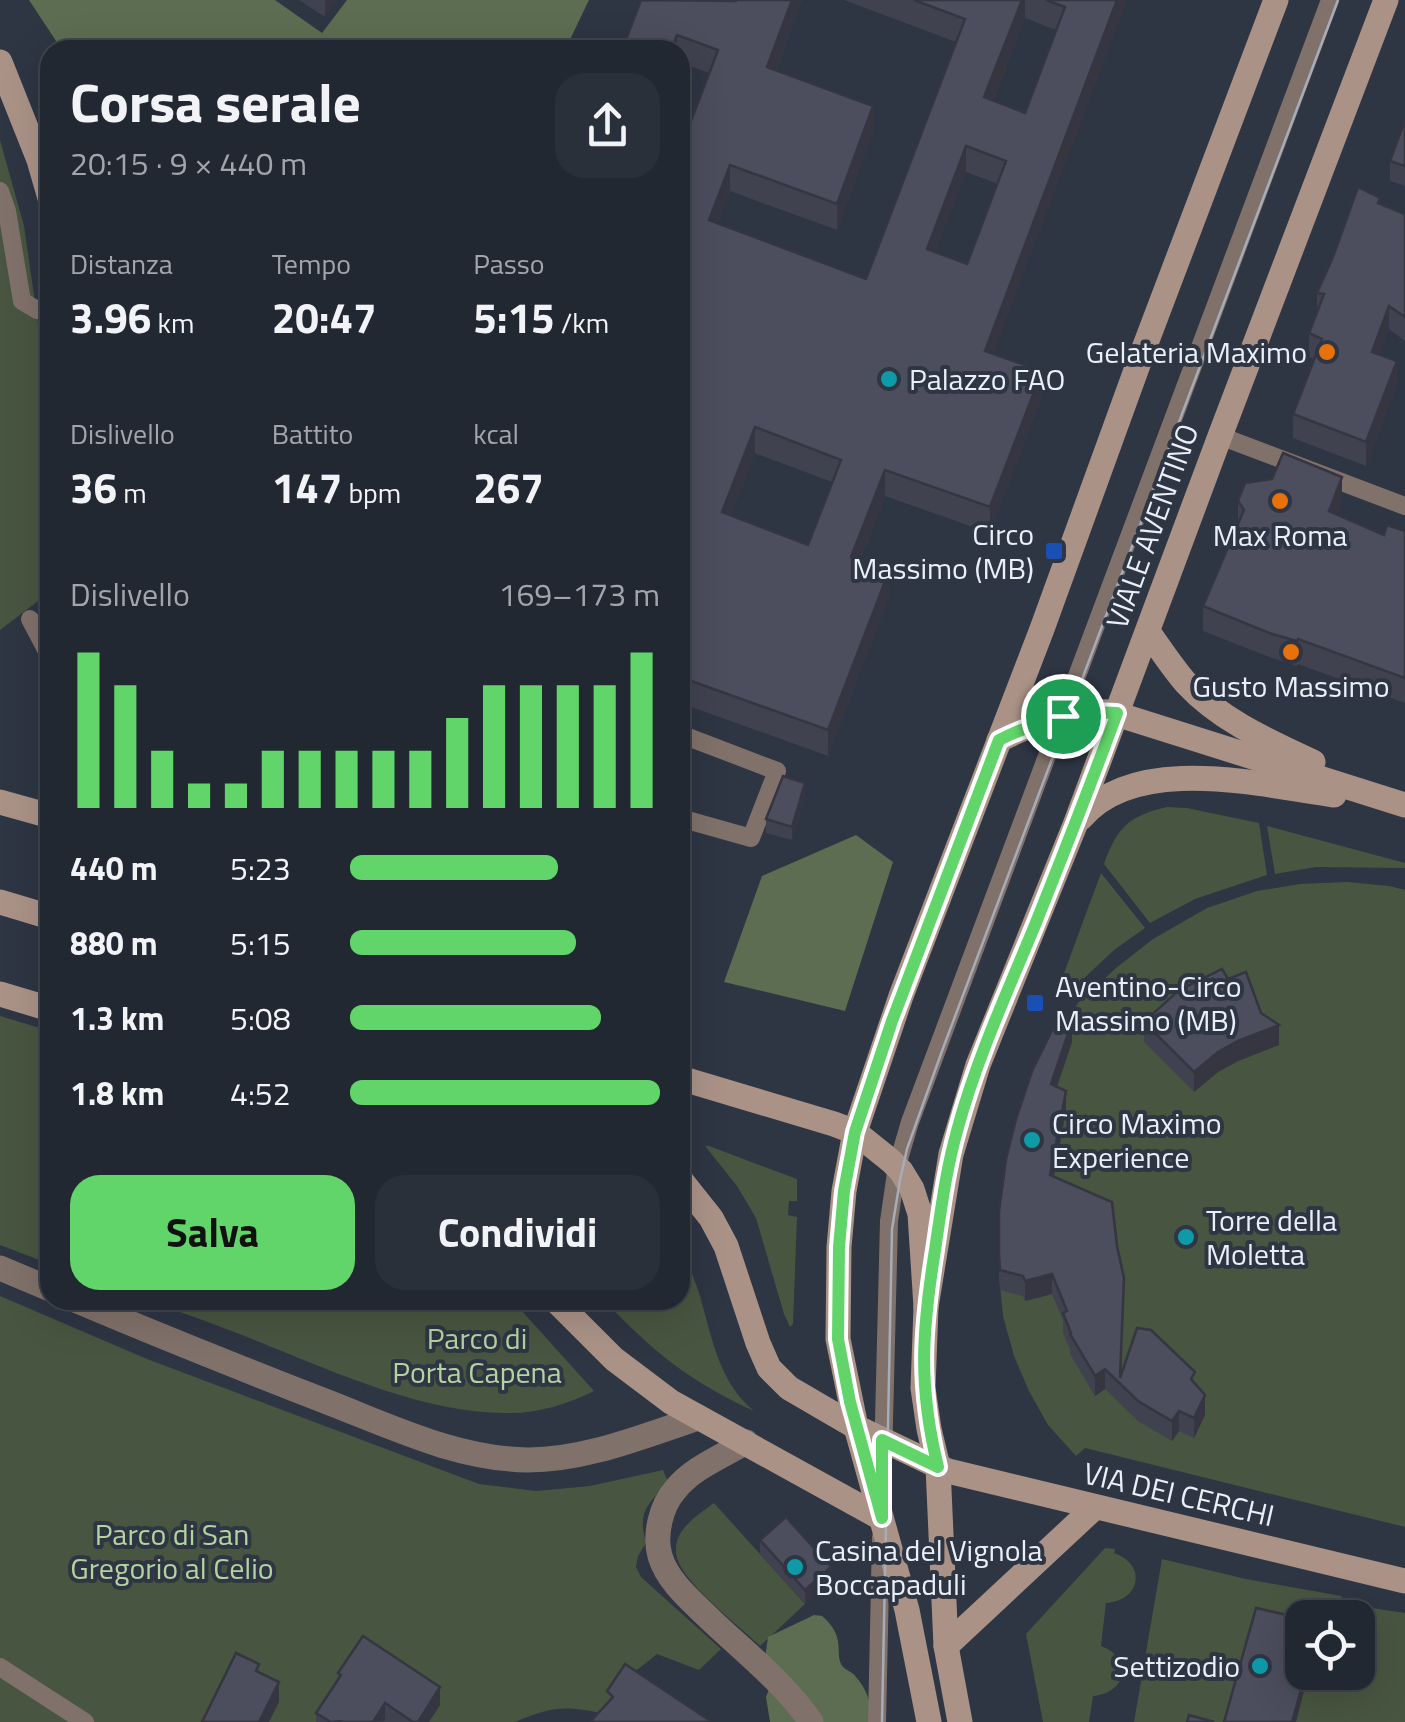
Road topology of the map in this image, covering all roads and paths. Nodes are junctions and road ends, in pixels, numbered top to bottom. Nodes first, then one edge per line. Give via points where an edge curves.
1 (1276, 0) edge
2 (1330, 0) edge
3 (1383, 2) edge
4 (0, 63) edge
5 (40, 166) edge
6 (0, 191) edge
7 (40, 310) edge
8 (1220, 436) junction
9 (1405, 506) edge
10 (30, 619) dead end
11 (1148, 632) junction
12 (40, 638) edge
13 (1117, 713) junction
14 (1063, 716) junction
15 (690, 738) edge
16 (999, 740) junction
17 (0, 802) edge
18 (1402, 804) edge
19 (40, 813) edge
20 (690, 821) edge
21 (1075, 826) junction
22 (0, 902) edge
23 (40, 913) edge
24 (0, 994) edge
25 (40, 1006) edge
26 (690, 1081) edge
27 (855, 1132) junction
28 (897, 1166) junction
29 (690, 1188) edge
30 (0, 1268) edge
31 (40, 1285) edge
32 (926, 1307) junction
33 (99, 1310) edge
34 (565, 1310) edge
35 (698, 1418) junction
36 (856, 1427) junction
37 (882, 1440) junction
38 (746, 1442) junction
39 (938, 1467) junction
40 (1095, 1508) junction
41 (882, 1518) junction
42 (1405, 1581) edge
43 (946, 1646) junction
44 (0, 1667) edge
45 (85, 1722) edge
46 (811, 1722) edge
47 (877, 1722) edge
48 (929, 1722) edge
49 (960, 1722) edge

1 - 16 main road
2 - 14 lane, VIALE AVENTINO
3 - 8 main road, VIALE AVENTINO
4 - 5 main road
6 - 7 lane via 22,301
8 - 9 lane
8 - 11 main road, VIALE AVENTINO
10 - 12 lane
11 - 13 main road, VIALE AVENTINO
11 - 18 main road via 1183,680 1226,716
13 - 14 main road
13 - 18 main road
13 - 21 main road, VIALE AVENTINO
14 - 16 main road
14 - 28 lane, VIALE AVENTINO
15 - 20 lane via 777,771 751,838
16 - 27 main road
17 - 19 main road
18 - 21 main road via 1167,778 1113,794
21 - 32 main road, VIALE AVENTINO via 966,1101
22 - 23 main road
24 - 25 main road
26 - 27 main road
27 - 28 main road
27 - 36 main road via 838,1297 841,1361
28 - 32 main road via 920,1214
28 - 37 lane, VIALE AVENTINO via 888,1221
29 - 36 main road, VIA DEI CERCHI via 726,1246 769,1368 789,1388
30 - 31 street
32 - 39 main road via 923,1388
33 - 35 street via 462,1452 548,1459
34 - 35 main road via 623,1366
35 - 38 main road
36 - 37 main road, VIA DEI CERCHI
36 - 41 main road
37 - 39 main road, VIA DEI CERCHI
37 - 41 lane, VIALE AVENTINO
38 - 41 main road
38 - 46 street via 674,1491 661,1518 661,1557 678,1587
39 - 40 main road, VIA DEI CERCHI
39 - 43 main road
40 - 42 main road, VIA DEI CERCHI
40 - 43 main road
41 - 47 lane, VIALE AVENTINO
41 - 48 main road
43 - 49 main road
44 - 45 lane

